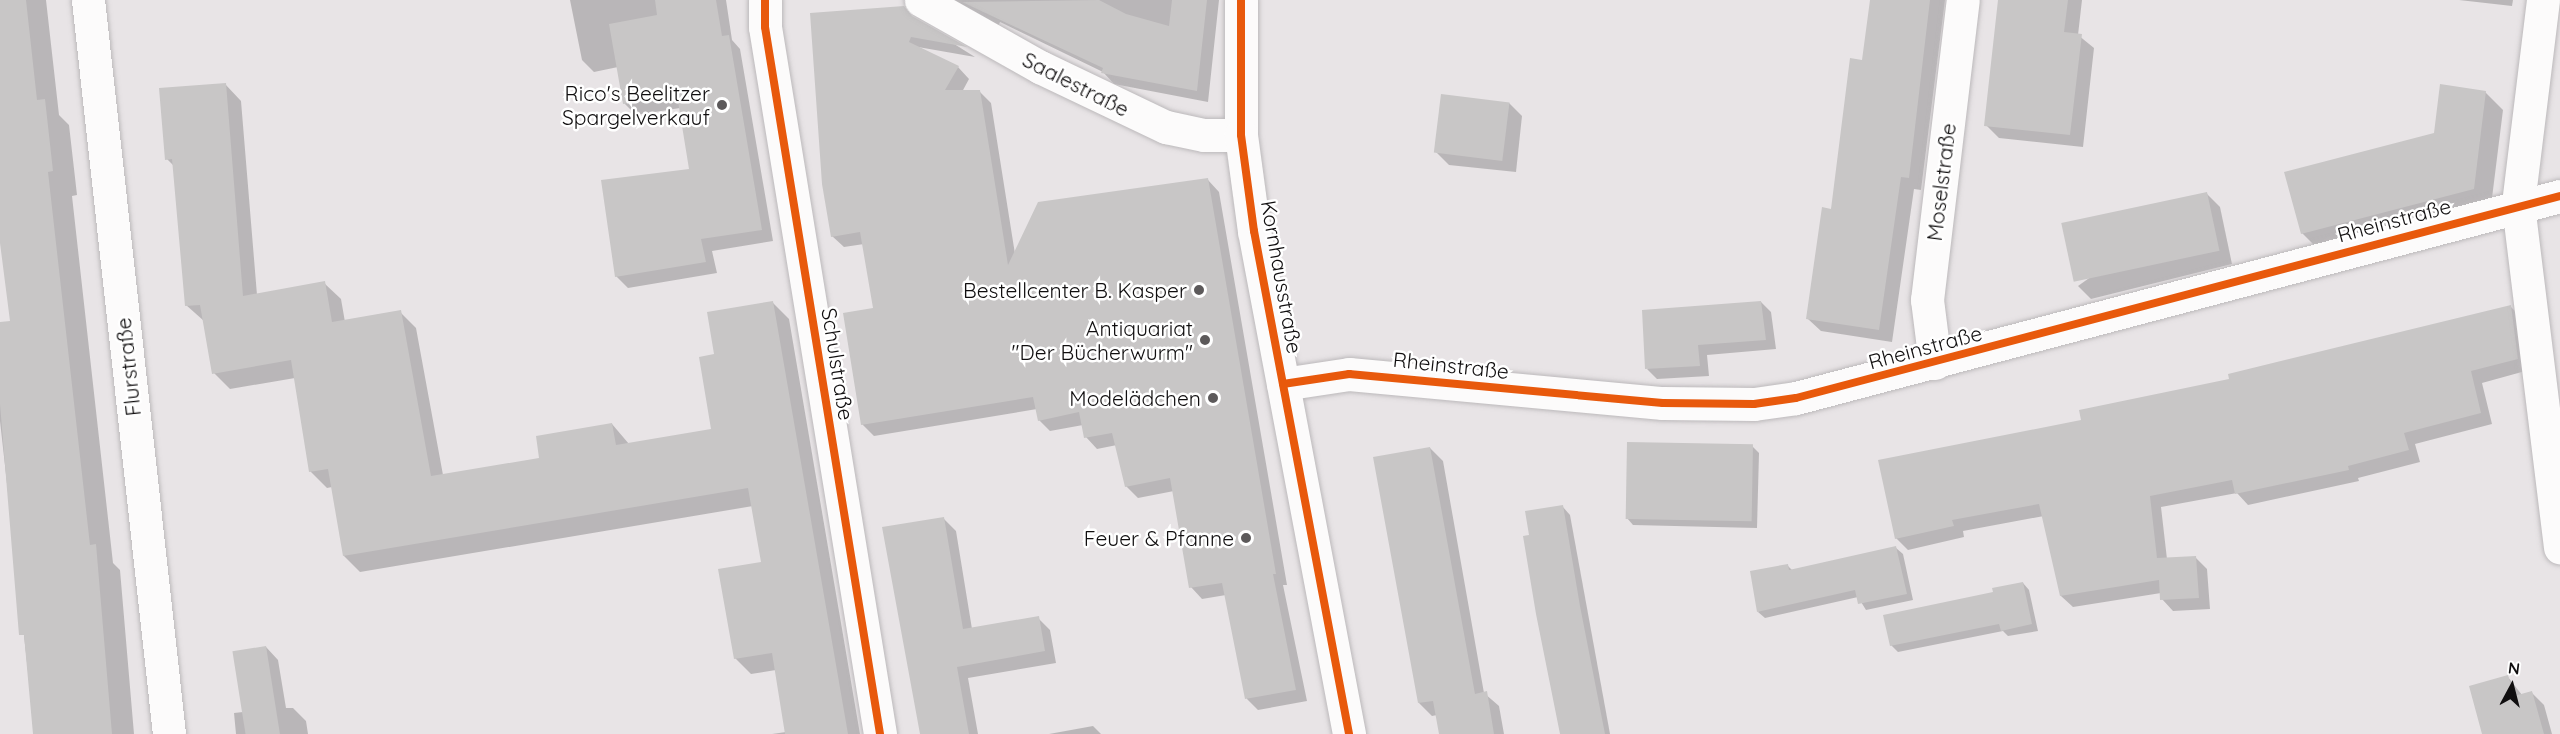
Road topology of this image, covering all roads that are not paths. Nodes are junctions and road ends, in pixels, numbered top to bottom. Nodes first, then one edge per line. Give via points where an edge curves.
1 (88, 0) edge
2 (765, 0) edge
3 (921, 0) edge
4 (1241, 0) edge
5 (1963, 0) edge
6 (2543, 0) edge
7 (1241, 135) junction
8 (2560, 196) edge
9 (2518, 205) junction
10 (1935, 363) junction
11 (1283, 384) junction
12 (2560, 547) edge
13 (169, 734) edge
14 (880, 734) edge
15 (1349, 734) edge

1 - 13 street, Flurstraße
2 - 14 street, Schulstraße via 765,27
3 - 7 street, Saalestraße via 1040,67 1166,127 1204,135
4 - 7 street, Kornhausstraße
5 - 10 street, Moselstraße via 1927,300
6 - 9 street
7 - 11 street, Kornhausstraße
8 - 9 street, Rheinstraße
9 - 10 street, Rheinstraße
9 - 12 street
10 - 11 street, Rheinstraße via 1796,398 1754,404 1663,403 1349,374
11 - 15 street, Kornhausstraße

